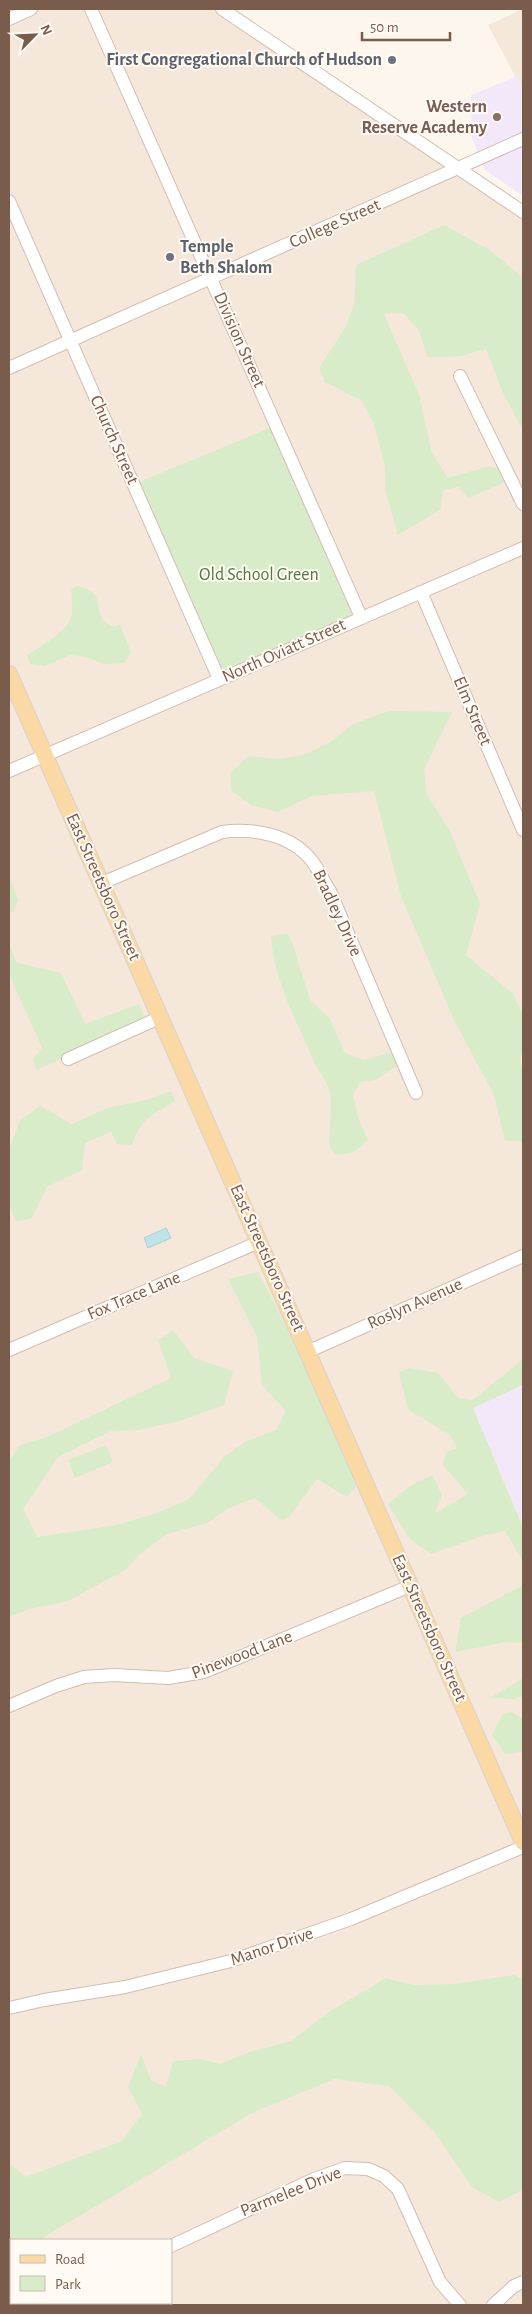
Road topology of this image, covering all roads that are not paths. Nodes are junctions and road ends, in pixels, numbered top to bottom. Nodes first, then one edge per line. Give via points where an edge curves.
1 (31, 9) edge
2 (91, 9) edge
3 (222, 9) edge
4 (9, 18) edge
5 (523, 139) edge
6 (457, 169) junction
7 (9, 201) edge
8 (523, 212) edge
9 (212, 279) junction
10 (70, 340) junction
11 (9, 368) edge
12 (460, 376) dead end
13 (523, 504) edge
14 (523, 548) edge
15 (421, 592) junction
16 (361, 617) junction
17 (9, 674) edge
18 (219, 679) junction
19 (46, 754) junction
20 (9, 771) edge
21 (523, 830) edge
22 (102, 882) junction
23 (161, 1017) junction
24 (68, 1059) dead end
25 (416, 1093) dead end
26 (259, 1242) junction
27 (523, 1256) edge
28 (9, 1350) edge
29 (307, 1352) junction
30 (410, 1586) junction
31 (9, 1706) edge
32 (523, 1842) edge
33 (523, 1846) edge
34 (9, 2008) edge
35 (172, 2245) edge
36 (523, 2282) edge
37 (460, 2305) edge
38 (493, 2305) edge

1 - 4 street
2 - 9 street, Division Street
3 - 6 street
5 - 6 street, College Street
6 - 8 street
6 - 9 street, College Street
7 - 10 street, Church Street
9 - 10 street, College Street
9 - 16 street, Division Street
10 - 11 street, College Street
10 - 18 street, Church Street
12 - 13 street
14 - 15 street, North Oviatt Street
15 - 16 street, North Oviatt Street
15 - 21 street, Elm Street
16 - 18 street, North Oviatt Street
17 - 19 main road, East Streetsboro Street
18 - 19 street, North Oviatt Street
19 - 20 street, North Oviatt Street
19 - 22 main road, East Streetsboro Street
22 - 23 main road, East Streetsboro Street
22 - 25 street, Bradley Drive via 222,832 258,831 287,841 312,861 330,892
23 - 24 street
23 - 26 main road, East Streetsboro Street
26 - 28 street, Fox Trace Lane
26 - 29 main road, East Streetsboro Street
27 - 29 street, Roslyn Avenue
29 - 30 main road, East Streetsboro Street
30 - 31 street, Pinewood Lane via 204,1672 168,1678 84,1677
30 - 32 main road, East Streetsboro Street
33 - 34 street, Manor Drive via 351,1919 231,1962 133,1986
35 - 37 street, Parmelee Drive via 314,2179 345,2168 368,2169 384,2176 398,2188 440,2282
36 - 38 street via 498,2298

